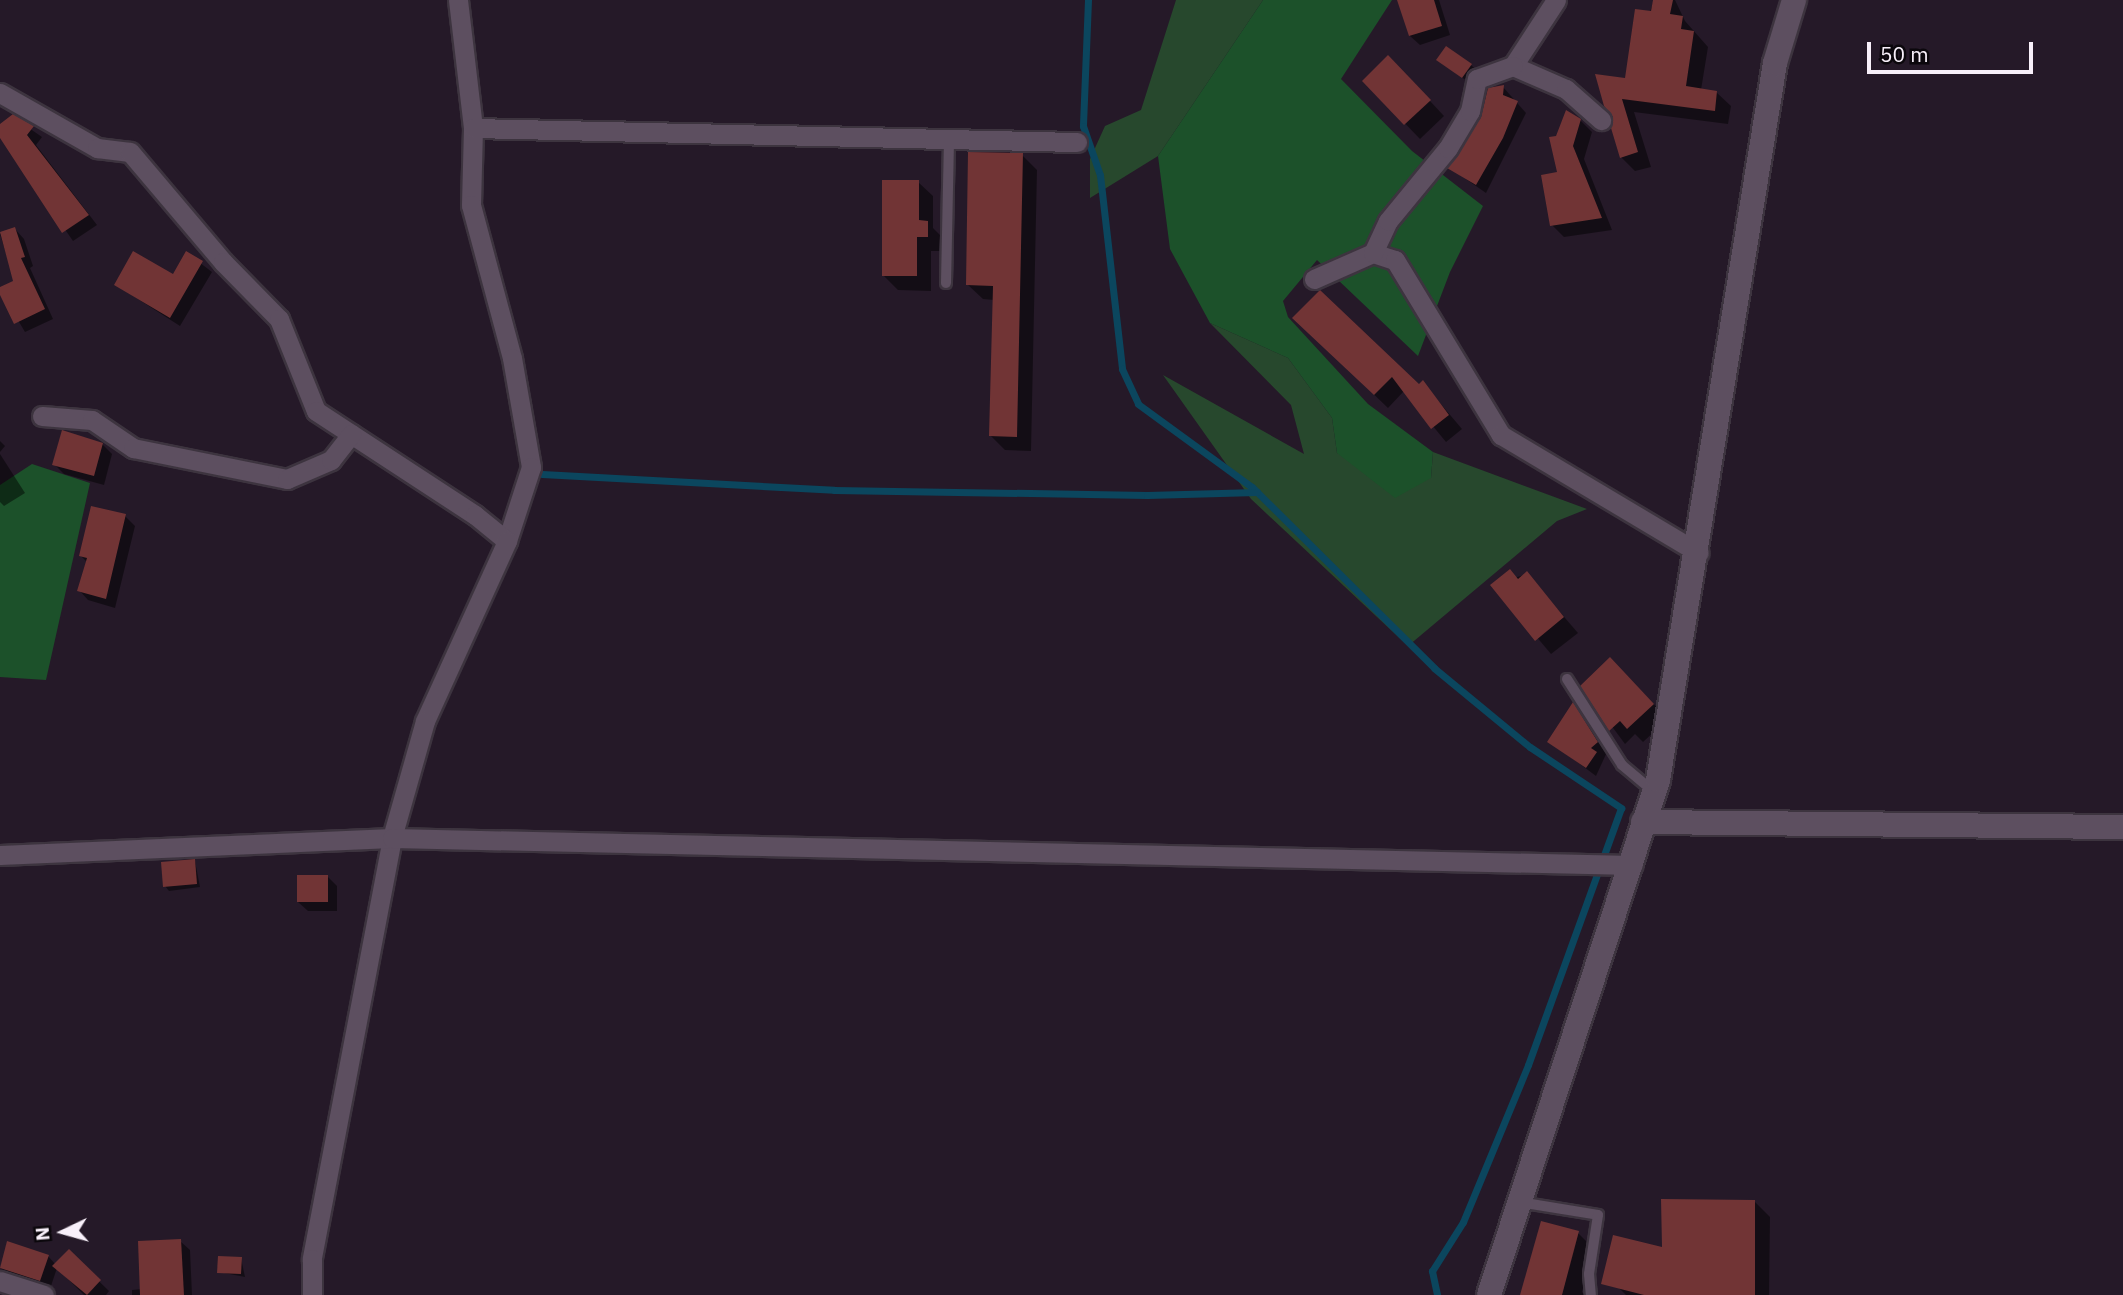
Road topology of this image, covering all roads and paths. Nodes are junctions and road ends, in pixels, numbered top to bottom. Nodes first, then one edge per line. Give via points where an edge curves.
1 (458, 0) edge
2 (1556, 0) edge
3 (1794, 0) edge
4 (1513, 66) junction
5 (0, 93) edge
6 (1601, 120) dead end
7 (473, 128) junction
8 (949, 140) junction
9 (1077, 142) dead end
10 (1373, 253) junction
11 (1314, 279) dead end
12 (946, 283) dead end
13 (42, 416) dead end
14 (351, 434) junction
15 (507, 541) junction
16 (1699, 553) junction
17 (1567, 679) dead end
18 (1654, 791) junction
19 (1643, 822) junction
20 (2123, 827) edge
21 (392, 838) junction
22 (0, 855) edge
23 (1633, 865) junction
24 (1518, 1202) junction
25 (0, 1281) edge
26 (44, 1295) edge
27 (312, 1295) edge
28 (1489, 1295) edge
29 (1591, 1295) edge

1 - 7 street
2 - 4 street
3 - 16 street via 1775,63
4 - 6 street via 1566,89
4 - 10 street via 1477,79 1470,111 1448,148 1388,221
5 - 14 street via 97,148 130,152 223,262 279,319 316,411
7 - 8 street
7 - 15 street via 471,205 512,358 531,467
8 - 9 street
8 - 12 lane
10 - 11 street
10 - 16 street via 1395,261 1501,435
13 - 14 street via 92,421 133,448 287,479 331,460
14 - 15 street
15 - 21 street via 425,720
16 - 18 street
17 - 18 lane via 1622,765
18 - 19 street
19 - 20 street
19 - 23 street
21 - 22 street
21 - 23 street
21 - 27 street via 312,1259
23 - 24 street
24 - 28 street
24 - 29 lane via 1598,1215 1589,1274
25 - 26 street

